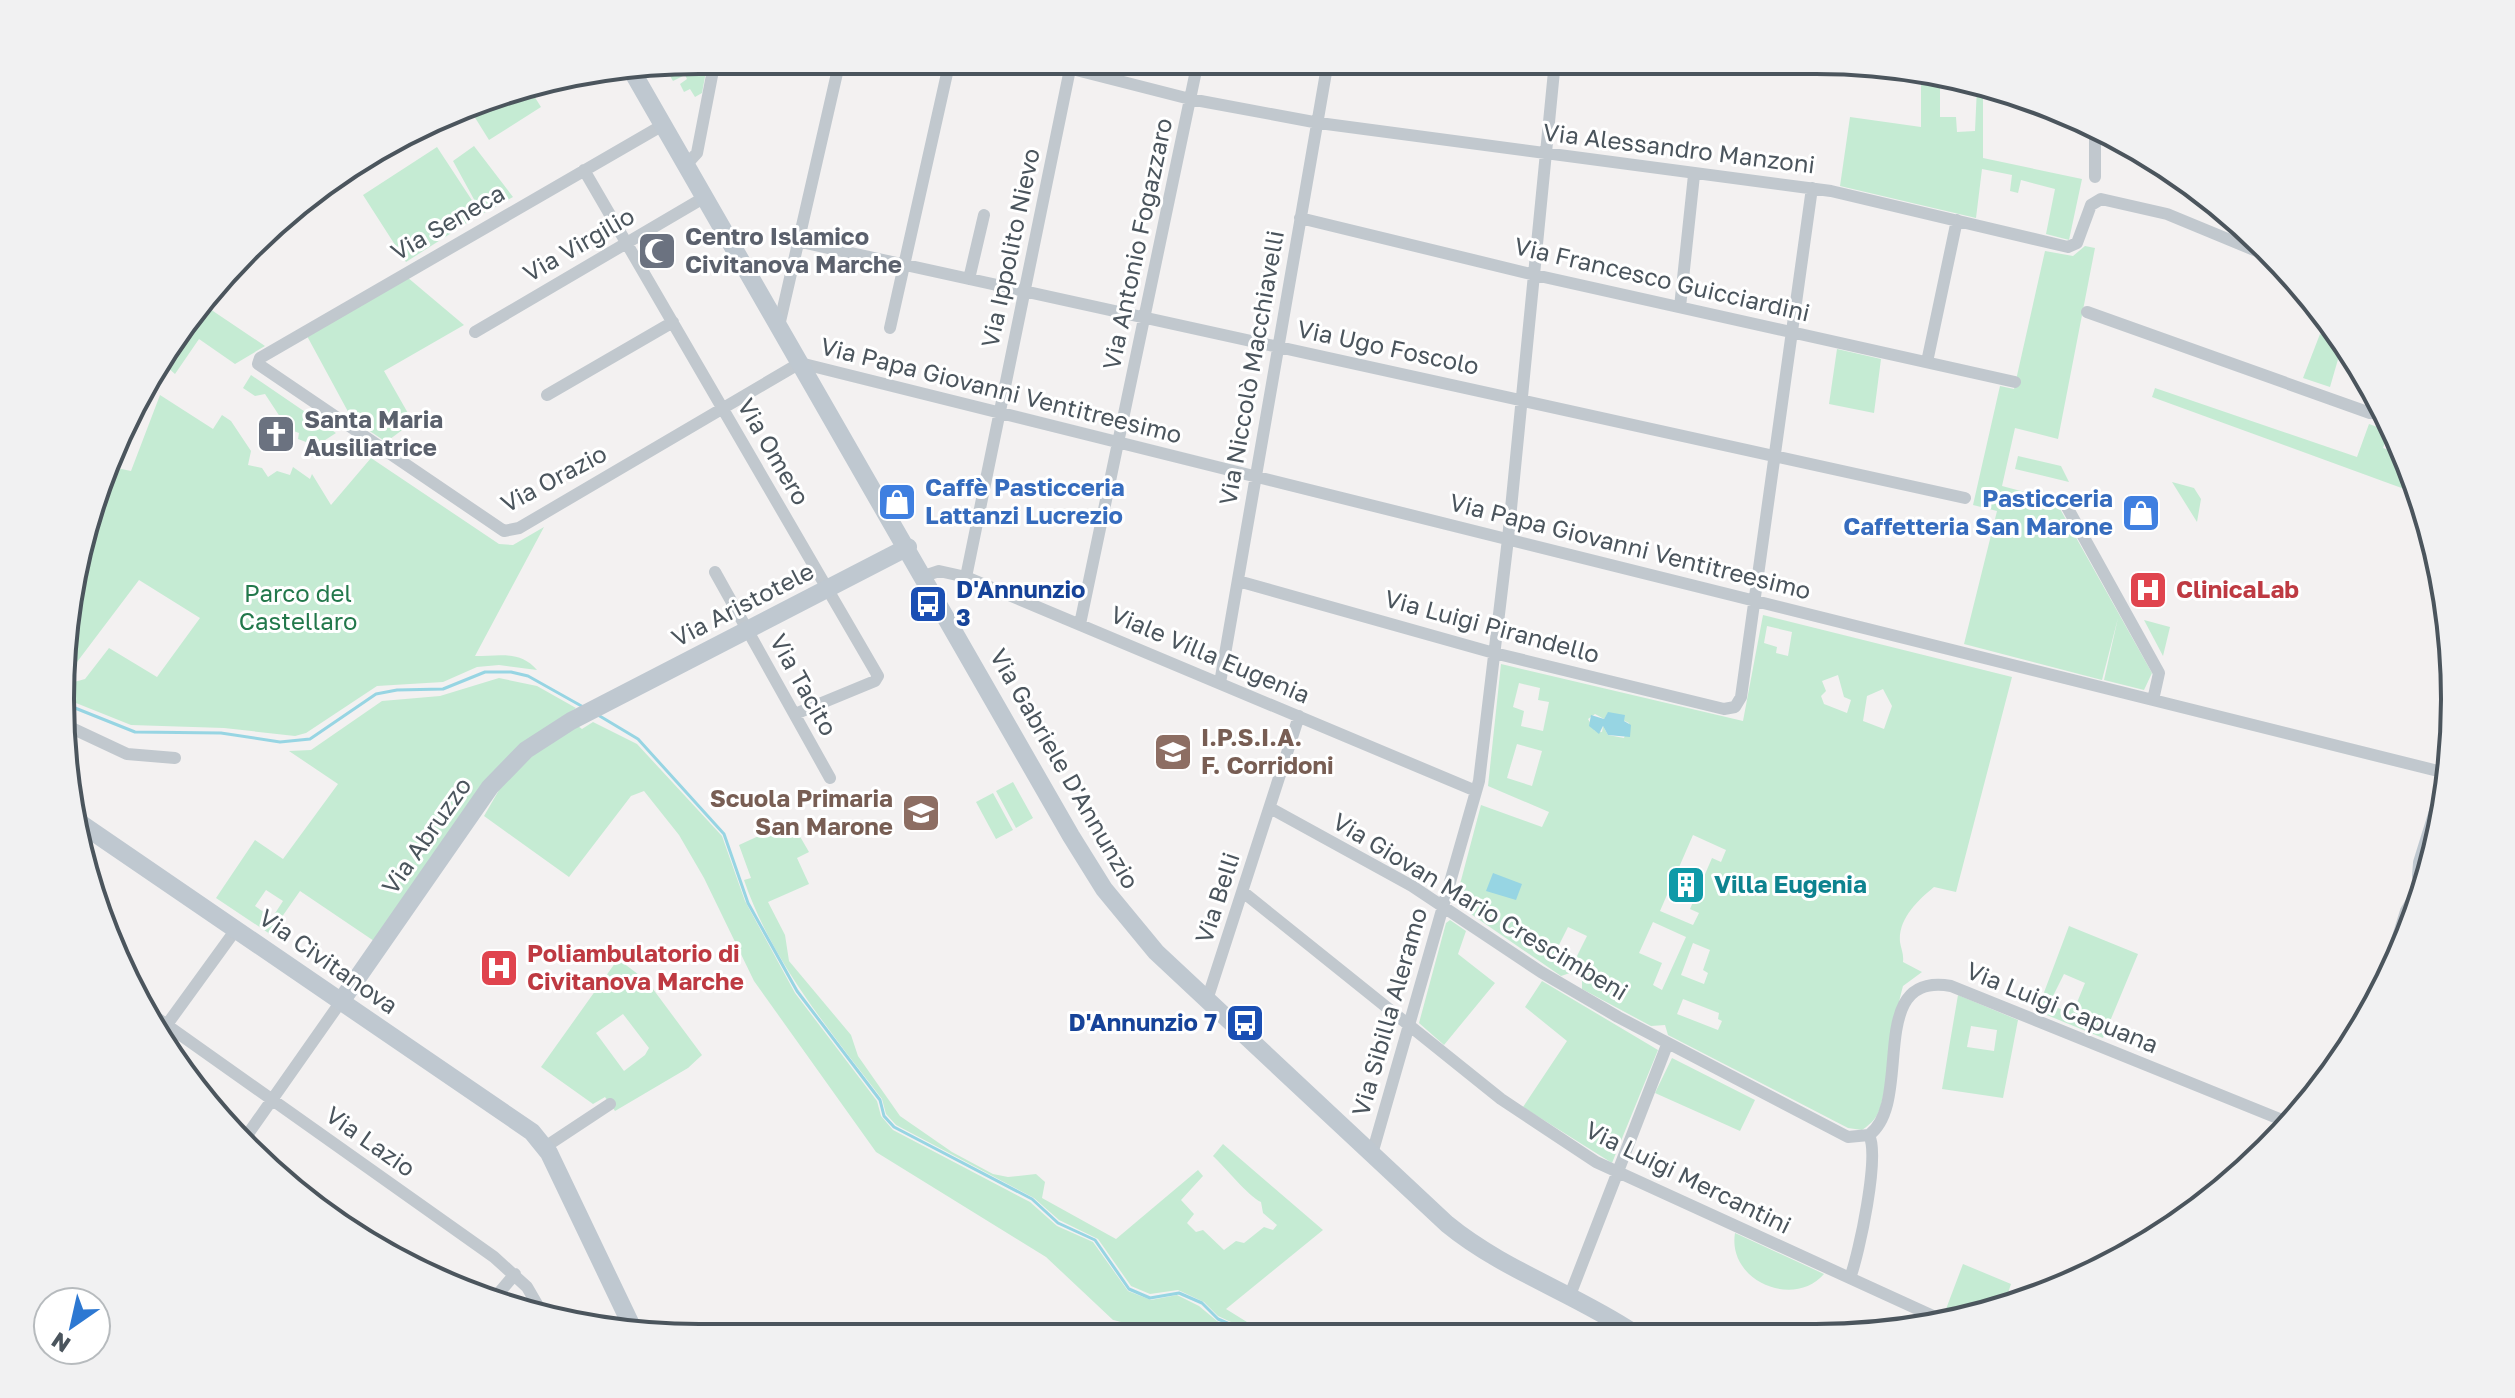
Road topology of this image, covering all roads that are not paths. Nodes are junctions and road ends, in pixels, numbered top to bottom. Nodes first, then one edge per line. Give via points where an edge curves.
1 (712, 74) edge
2 (837, 74) edge
3 (947, 74) edge
4 (1069, 74) edge
5 (1090, 74) edge
6 (1195, 74) edge
7 (1326, 74) edge
8 (1554, 74) edge
9 (636, 77) edge
10 (1190, 99) junction
11 (1319, 123) junction
12 (663, 125) junction
13 (2095, 140) edge
14 (1548, 155) junction
15 (686, 165) junction
16 (584, 170) junction
17 (1694, 175) junction
18 (2095, 177) dead end
19 (1812, 188) junction
20 (705, 197) junction
21 (984, 215) dead end
22 (1300, 218) junction
23 (1957, 220) junction
24 (801, 242) junction
25 (626, 243) junction
26 (2248, 247) edge
27 (905, 265) junction
28 (1535, 275) junction
29 (969, 279) junction
30 (1025, 291) junction
31 (1680, 307) junction
32 (2087, 312) dead end
33 (778, 316) junction
34 (1145, 318) junction
35 (673, 322) junction
36 (890, 328) dead end
37 (475, 332) dead end
38 (1792, 332) junction
39 (1278, 347) junction
40 (258, 362) joint
41 (1927, 362) junction
42 (800, 363) junction
43 (2015, 382) dead end
44 (547, 395) dead end
45 (1522, 400) junction
46 (723, 409) junction
47 (1000, 413) junction
48 (2371, 413) edge
49 (1120, 443) junction
50 (1775, 457) junction
51 (1256, 477) junction
52 (1965, 498) dead end
53 (2067, 507) dead end
54 (1508, 539) junction
55 (908, 547) junction
56 (715, 572) dead end
57 (924, 576) junction
58 (966, 577) junction
59 (1238, 581) junction
60 (827, 588) junction
61 (1756, 601) junction
62 (1080, 624) junction
63 (747, 630) junction
64 (1494, 653) junction
65 (1220, 683) junction
66 (2153, 700) junction
67 (795, 714) junction
68 (1299, 716) junction
69 (574, 719) joint
70 (75, 730) edge
71 (175, 758) dead end
72 (2437, 771) edge
73 (830, 778) dead end
74 (1476, 791) junction
75 (1270, 808) junction
76 (89, 834) edge
77 (1243, 892) junction
78 (1443, 906) junction
79 (237, 928) junction
80 (342, 1000) junction
81 (1207, 1000) junction
82 (166, 1025) edge
83 (1409, 1025) junction
84 (171, 1032) edge
85 (1667, 1045) junction
86 (272, 1100) junction
87 (610, 1104) dead end
88 (2279, 1119) edge
89 (249, 1132) edge
90 (1869, 1135) junction
91 (545, 1147) junction
92 (1372, 1154) junction
93 (1617, 1172) junction
94 (515, 1274) junction
95 (1850, 1278) junction
96 (500, 1292) edge
97 (1570, 1295) junction
98 (538, 1303) edge
99 (1928, 1314) edge
100 (629, 1320) edge
101 (1619, 1324) edge

1 - 15 street via 697,153
2 - 24 street
3 - 27 street
4 - 30 street, Via Ippolito Nievo
5 - 10 street, Via Alessandro Manzoni
6 - 10 street, Via Antonio Fogazzaro
7 - 11 street, Via Niccolò Macchiavelli
8 - 14 street, Via Sibilla Aleramo
9 - 12 main road, Via Gabriele D'Annunzio
10 - 11 street, Via Alessandro Manzoni
10 - 34 street, Via Antonio Fogazzaro
11 - 14 street, Via Alessandro Manzoni
11 - 22 street, Via Niccolò Macchiavelli
12 - 15 main road, Via Gabriele D'Annunzio
12 - 16 street, Via Seneca
13 - 18 street
14 - 17 street, Via Alessandro Manzoni
14 - 28 street, Via Sibilla Aleramo
15 - 20 main road, Via Gabriele D'Annunzio
16 - 25 street, Via Omero
16 - 40 street, Via Seneca
17 - 19 street, Via Alessandro Manzoni
17 - 31 street
19 - 23 street, Via Alessandro Manzoni
19 - 38 street
20 - 25 street, Via Virgilio
20 - 33 main road, Via Gabriele D'Annunzio
21 - 29 street
22 - 28 street, Via Francesco Guicciardini
22 - 39 street, Via Niccolò Macchiavelli
23 - 26 street, Via Alessandro Manzoni via 2072,247 2091,205 2101,199 2167,214
23 - 41 street
24 - 27 street, Via Ugo Foscolo
24 - 33 street
25 - 35 street, Via Omero
25 - 37 street, Via Virgilio
27 - 29 street, Via Ugo Foscolo
27 - 36 street
28 - 31 street, Via Francesco Guicciardini
28 - 45 street, Via Sibilla Aleramo
29 - 30 street, Via Ugo Foscolo
30 - 34 street, Via Ugo Foscolo
30 - 47 street, Via Ippolito Nievo
31 - 38 street, Via Francesco Guicciardini
32 - 48 street
33 - 42 main road, Via Gabriele D'Annunzio
34 - 39 street, Via Ugo Foscolo
34 - 49 street, Via Antonio Fogazzaro
35 - 44 street
35 - 46 street, Via Omero
38 - 41 street, Via Francesco Guicciardini
38 - 50 street
39 - 45 street, Via Ugo Foscolo
39 - 51 street, Via Niccolò Macchiavelli
40 - 46 street, Via Orazio via 504,531 519,528
41 - 43 street, Via Francesco Guicciardini
42 - 46 street, Via Orazio
42 - 47 street, Via Papa Giovanni Ventitreesimo
42 - 55 main road, Via Gabriele D'Annunzio
45 - 50 street, Via Ugo Foscolo
45 - 54 street, Via Sibilla Aleramo
46 - 60 street, Via Omero
47 - 49 street, Via Papa Giovanni Ventitreesimo
47 - 58 street, Via Ippolito Nievo
49 - 51 street, Via Papa Giovanni Ventitreesimo
49 - 62 street, Via Antonio Fogazzaro
50 - 52 street, Via Ugo Foscolo
50 - 61 street
51 - 54 street, Via Papa Giovanni Ventitreesimo
51 - 59 street, Via Niccolò Macchiavelli
53 - 66 street via 2159,673
54 - 61 street, Via Papa Giovanni Ventitreesimo
54 - 64 street, Via Sibilla Aleramo
55 - 57 main road, Via Gabriele D'Annunzio
55 - 60 main road, Via Aristotele
56 - 63 street, Via Tacito
57 - 58 street, Viale Villa Eugenia via 939,571
57 - 81 main road, Via Gabriele D'Annunzio via 1104,889 1141,936
58 - 62 street, Viale Villa Eugenia
59 - 64 street, Via Luigi Pirandello
59 - 65 street, Via Niccolò Macchiavelli
60 - 63 main road, Via Aristotele
60 - 67 street, Via Omero via 877,678
61 - 64 street, Via Luigi Pirandello via 1735,707 1724,709
61 - 66 street, Via Papa Giovanni Ventitreesimo
62 - 65 street, Viale Villa Eugenia
63 - 67 street, Via Tacito
63 - 69 main road, Via Aristotele
64 - 74 street, Via Sibilla Aleramo
65 - 68 street, Viale Villa Eugenia
66 - 72 street, Via Papa Giovanni Ventitreesimo
67 - 73 street, Via Tacito
68 - 74 street, Viale Villa Eugenia
68 - 75 street, Via Belli
69 - 80 main road, Via Abruzzo via 526,750 490,787
70 - 71 street via 127,754
74 - 78 street, Via Sibilla Aleramo
75 - 77 street, Via Belli
75 - 78 street, Via Giovan Mario Crescimbeni
76 - 79 main road, Via Civitanova via 124,851
77 - 81 street, Via Belli
77 - 83 street, Via Luigi Mercantini
78 - 83 street, Via Sibilla Aleramo
78 - 85 street, Via Giovan Mario Crescimbeni via 1568,989
79 - 80 main road, Via Civitanova
79 - 82 street
80 - 86 street
80 - 91 main road, Via Civitanova via 527,1128
81 - 92 main road, Via Gabriele D'Annunzio
83 - 92 street, Via Sibilla Aleramo
83 - 93 street, Via Luigi Mercantini via 1523,1115
84 - 86 street, Via Lazio
85 - 90 street via 1839,1134
85 - 93 street
86 - 89 street
86 - 94 street, Via Lazio
87 - 91 street
88 - 90 street, Via Luigi Capuana via 1951,986 1930,984 1915,988 1901,1009 1885,1113
90 - 95 street, Via Luigi Capuana via 1870,1174
91 - 100 main road, Via Civitanova
92 - 97 main road, Via Gabriele D'Annunzio via 1471,1243
93 - 95 street, Via Luigi Mercantini
93 - 97 street
94 - 96 street
94 - 98 street, Via Lazio
95 - 99 street, Via Luigi Mercantini
97 - 101 main road, Via Gabriele D'Annunzio

